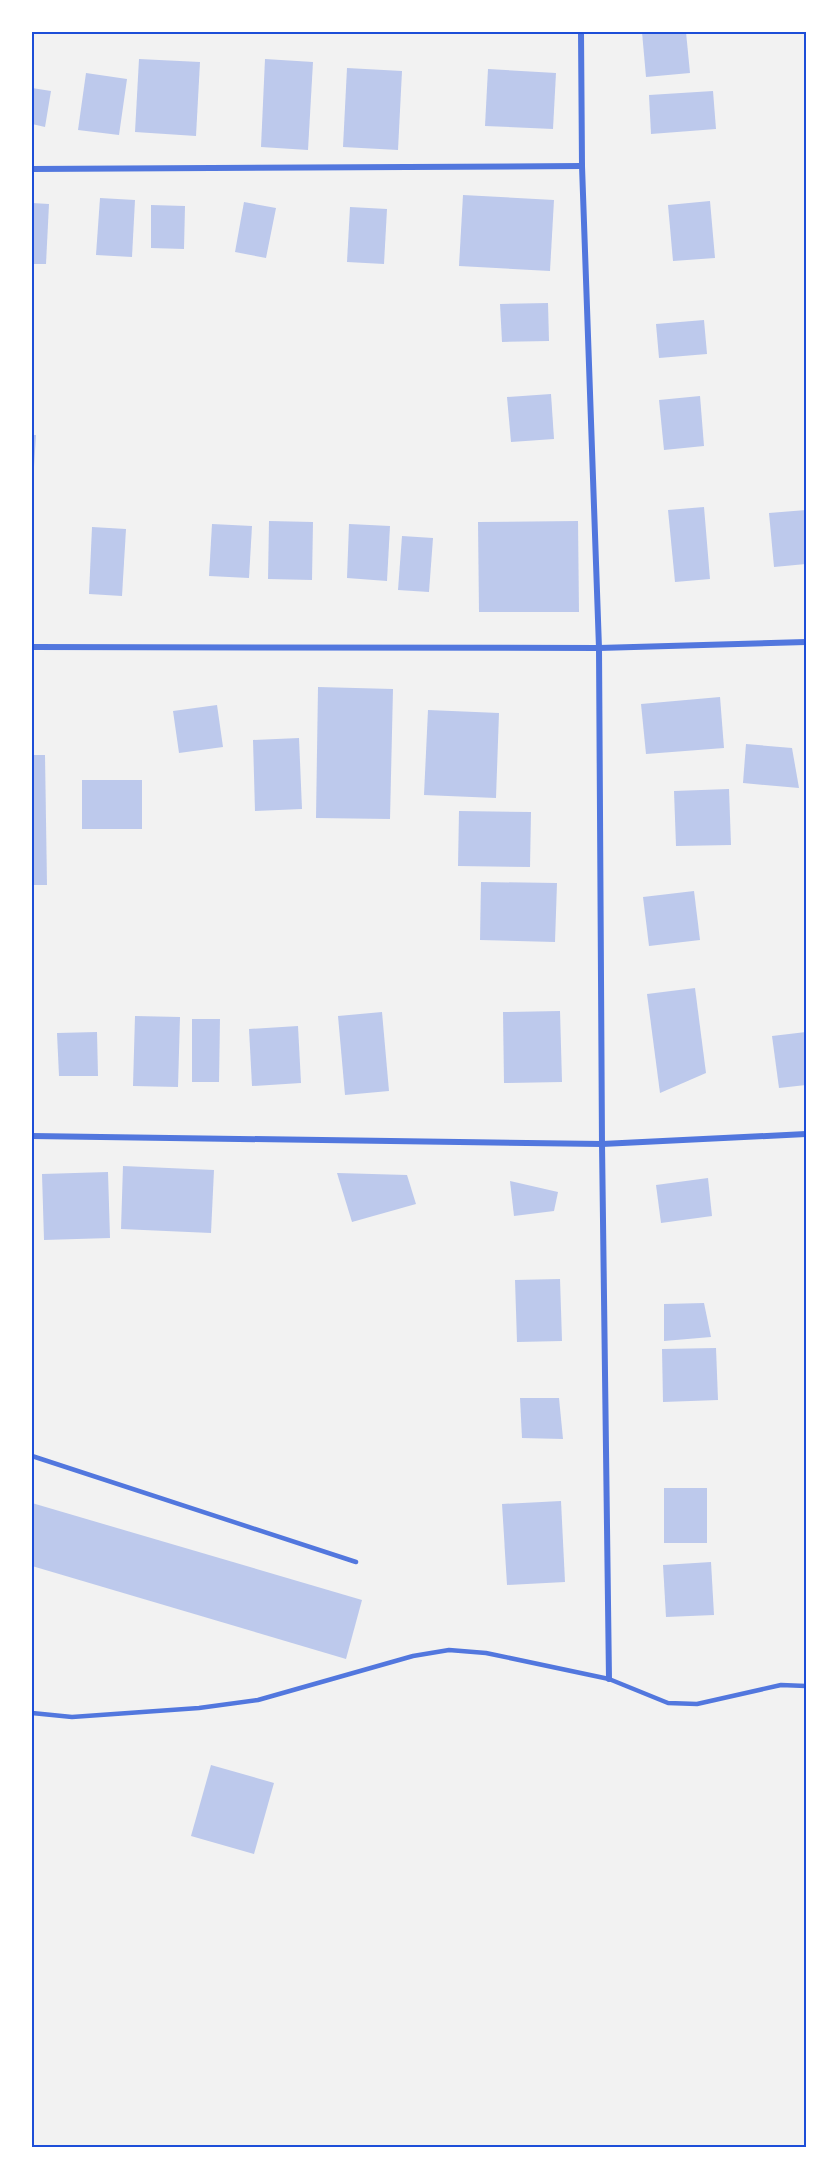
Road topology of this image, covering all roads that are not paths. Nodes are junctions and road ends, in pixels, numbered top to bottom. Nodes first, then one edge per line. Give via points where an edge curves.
1 (581, 32) edge
2 (582, 166) junction
3 (32, 169) edge
4 (807, 642) edge
5 (32, 647) edge
6 (599, 648) junction
7 (807, 1134) edge
8 (32, 1136) edge
9 (602, 1144) junction
10 (32, 1456) edge
11 (356, 1562) dead end
12 (609, 1679) junction
13 (807, 1686) edge
14 (32, 1713) edge

1 - 2 street
2 - 3 street
2 - 6 street
4 - 6 street
5 - 6 street
6 - 9 street
7 - 9 street
8 - 9 street
9 - 12 street
10 - 11 lane
12 - 13 lane via 668,1703 697,1704 781,1685
12 - 14 lane via 486,1653 449,1650 412,1656 258,1700 72,1717

